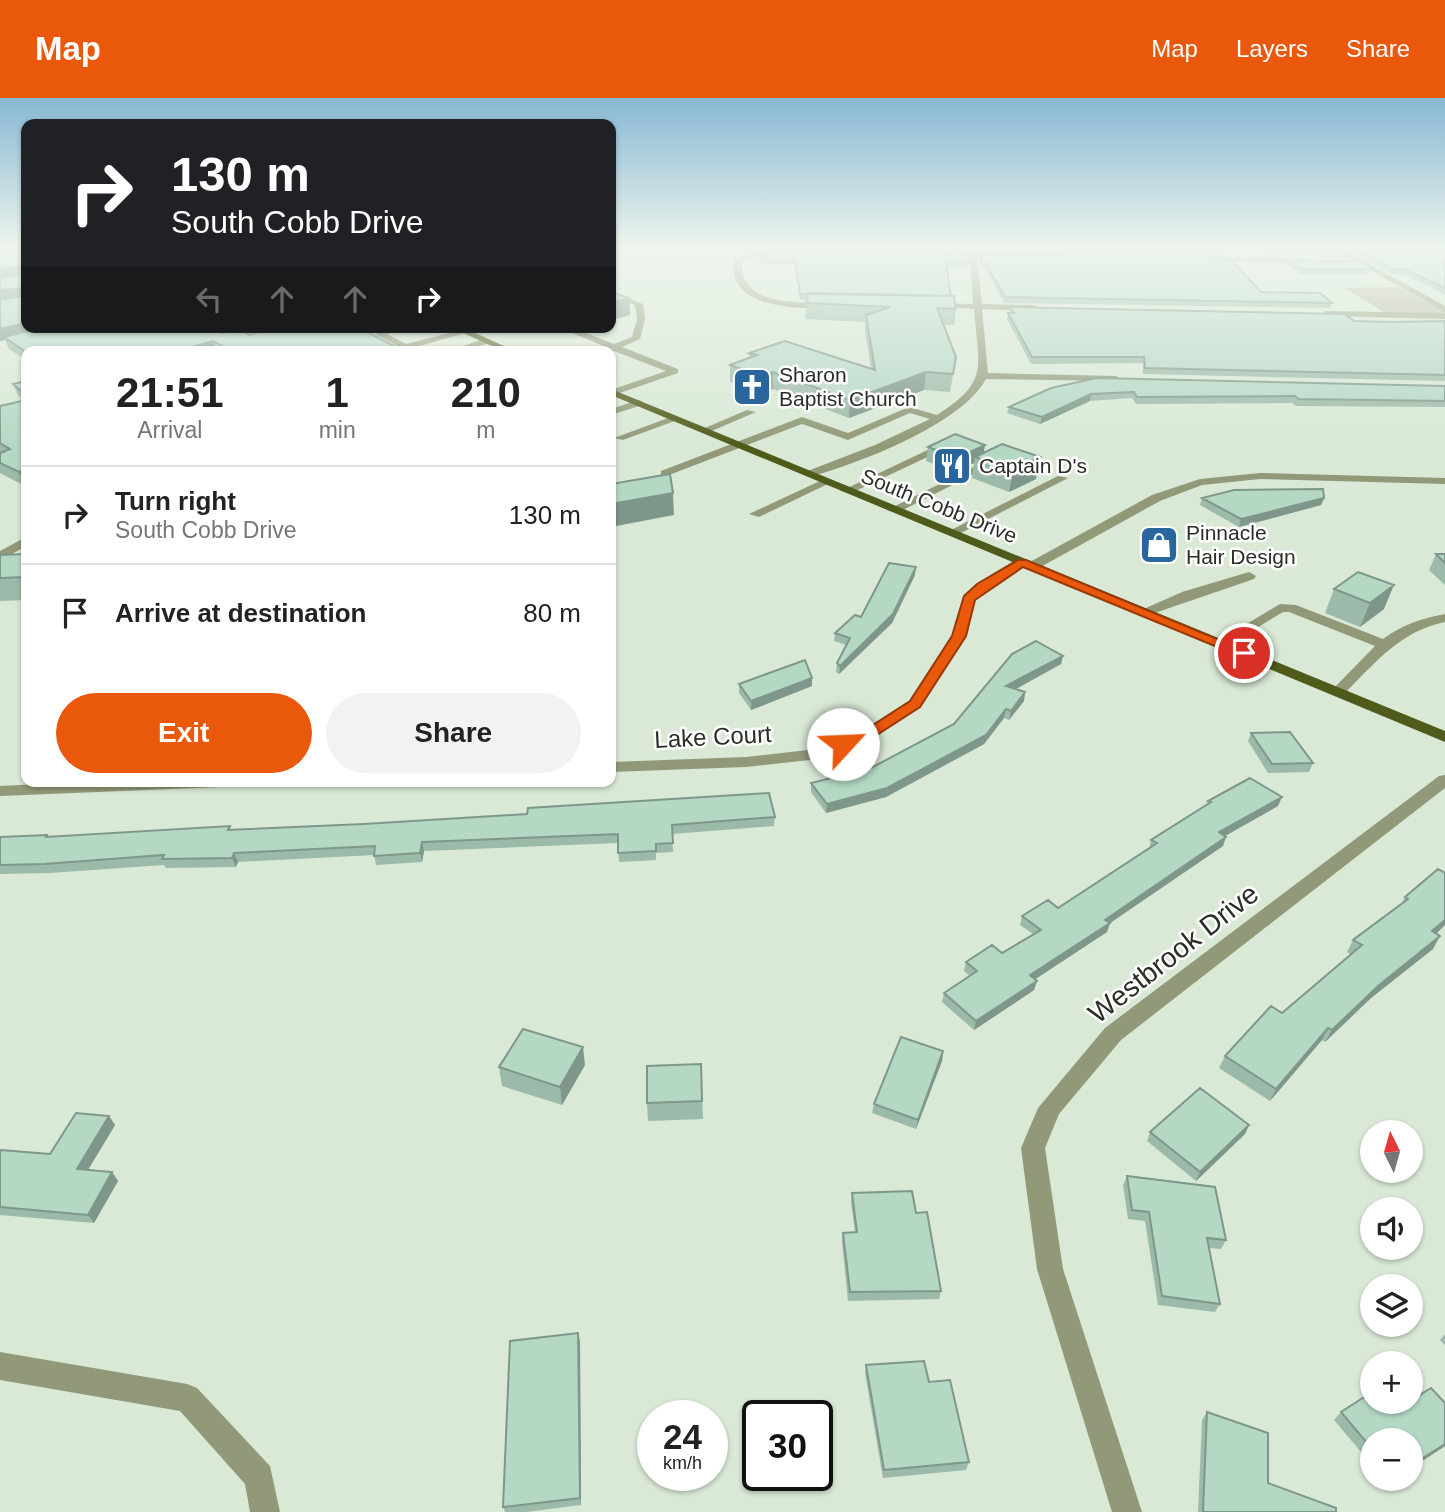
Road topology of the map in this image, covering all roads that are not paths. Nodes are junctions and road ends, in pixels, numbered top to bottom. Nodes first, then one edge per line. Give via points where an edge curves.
1 (639, 315) edge
2 (977, 315) edge
3 (1376, 315) edge
4 (1445, 316) edge
5 (382, 333) edge
6 (461, 333) edge
7 (467, 333) edge
8 (577, 333) edge
9 (486, 341) junction
10 (403, 346) edge
11 (409, 346) edge
12 (470, 346) edge
13 (498, 346) edge
14 (610, 346) edge
15 (616, 348) edge
16 (616, 348) edge
17 (983, 376) junction
18 (1135, 379) edge
19 (616, 391) edge
20 (616, 394) edge
21 (638, 403) junction
22 (616, 410) edge
23 (751, 412) dead end
24 (675, 419) junction
25 (939, 419) junction
26 (924, 427) junction
27 (703, 431) junction
28 (619, 438) dead end
29 (739, 445) junction
30 (991, 453) edge
31 (1042, 471) dead end
32 (665, 473) edge
33 (809, 474) junction
34 (1445, 481) edge
35 (825, 482) junction
36 (846, 491) junction
37 (893, 510) junction
38 (755, 514) dead end
39 (951, 533) junction
40 (21, 544) edge
41 (2, 556) edge
42 (21, 556) edge
43 (1027, 564) junction
44 (1249, 576) dead end
45 (1144, 612) junction
46 (1445, 618) edge
47 (1220, 644) junction
48 (1385, 645) junction
49 (1338, 692) junction
50 (1445, 737) edge
51 (616, 767) edge
52 (1445, 780) edge
53 (97, 787) edge
54 (0, 791) edge
55 (0, 1366) edge
56 (265, 1512) edge
57 (1127, 1512) edge

1 - 15 street via 636,339
2 - 17 street
3 - 4 street
5 - 10 street
6 - 11 street
7 - 9 main road
8 - 14 street
9 - 12 street
9 - 13 main road
16 - 19 street via 675,371
17 - 18 street
17 - 25 street via 977,393
20 - 21 main road, South Cobb Drive
21 - 22 street
21 - 24 main road, South Cobb Drive
23 - 27 street
24 - 27 main road, South Cobb Drive
24 - 28 street
25 - 26 street
25 - 29 street via 909,410 848,437 802,420
26 - 33 street
26 - 36 street via 962,442
27 - 29 main road, South Cobb Drive
29 - 32 street
29 - 33 main road, South Cobb Drive
30 - 37 street via 1003,457
31 - 39 street via 1062,478
33 - 35 main road, South Cobb Drive
34 - 43 street, Lake Court via 1260,476 1200,482 1156,498
35 - 36 main road, South Cobb Drive
35 - 38 street
36 - 37 main road, South Cobb Drive
37 - 39 main road, South Cobb Drive
39 - 43 main road, South Cobb Drive
40 - 41 street
41 - 42 street
43 - 45 main road, South Cobb Drive
43 - 51 street, Lake Court via 969,598 959,636 915,704 867,735 819,754
44 - 45 street
45 - 47 main road, South Cobb Drive
46 - 48 street via 1414,624
47 - 48 street via 1280,608 1291,608
47 - 49 main road, South Cobb Drive
48 - 49 street
49 - 50 main road, South Cobb Drive
52 - 57 street, Westbrook Drive via 1113,1034 1050,1108 1034,1148 1050,1269
53 - 54 street
55 - 56 street via 187,1398 259,1477

